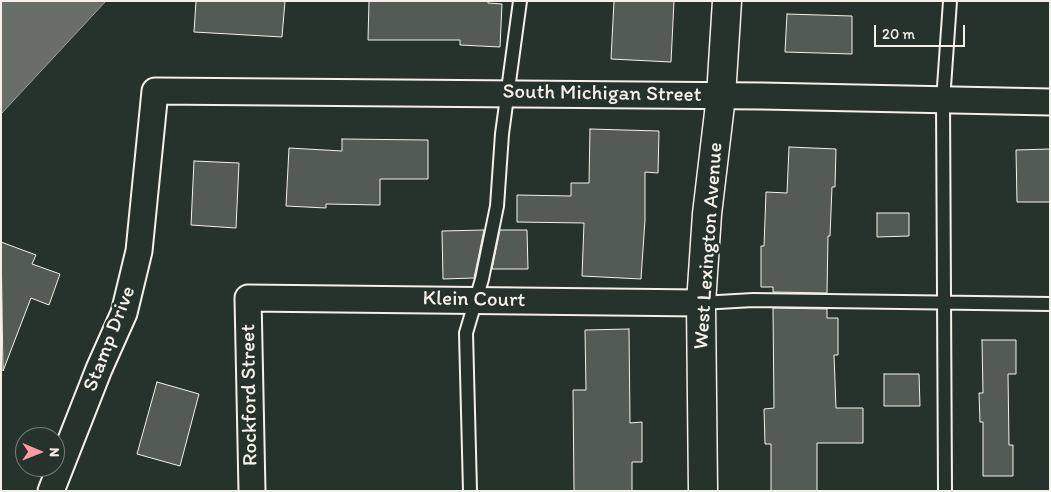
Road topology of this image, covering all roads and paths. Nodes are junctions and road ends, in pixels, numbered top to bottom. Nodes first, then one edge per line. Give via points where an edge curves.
1 (520, 1) edge
2 (727, 1) edge
3 (950, 1) edge
4 (155, 92) joint
5 (508, 93) junction
6 (721, 96) junction
7 (943, 101) junction
8 (1050, 102) edge
9 (248, 298) joint
10 (476, 300) junction
11 (944, 302) junction
12 (701, 303) junction
13 (1050, 304) edge
14 (51, 491) edge
15 (252, 491) edge
16 (470, 491) edge
17 (703, 491) edge
18 (945, 491) edge

1 - 5 lane
2 - 6 main road, West Lexington Avenue
3 - 7 lane
4 - 5 street, South Michigan Street
4 - 14 street, Stamp Drive via 139,251 124,313
5 - 6 street, South Michigan Street
5 - 10 lane via 497,206
6 - 7 street, South Michigan Street
6 - 12 main road, West Lexington Avenue via 707,214
7 - 8 street, South Michigan Street
7 - 11 lane
9 - 10 street, Klein Court
9 - 15 street, Rockford Street
10 - 12 street, Klein Court
10 - 16 lane via 466,333
11 - 12 lane via 754,300
11 - 13 lane
11 - 18 lane
12 - 17 main road, West Lexington Avenue

